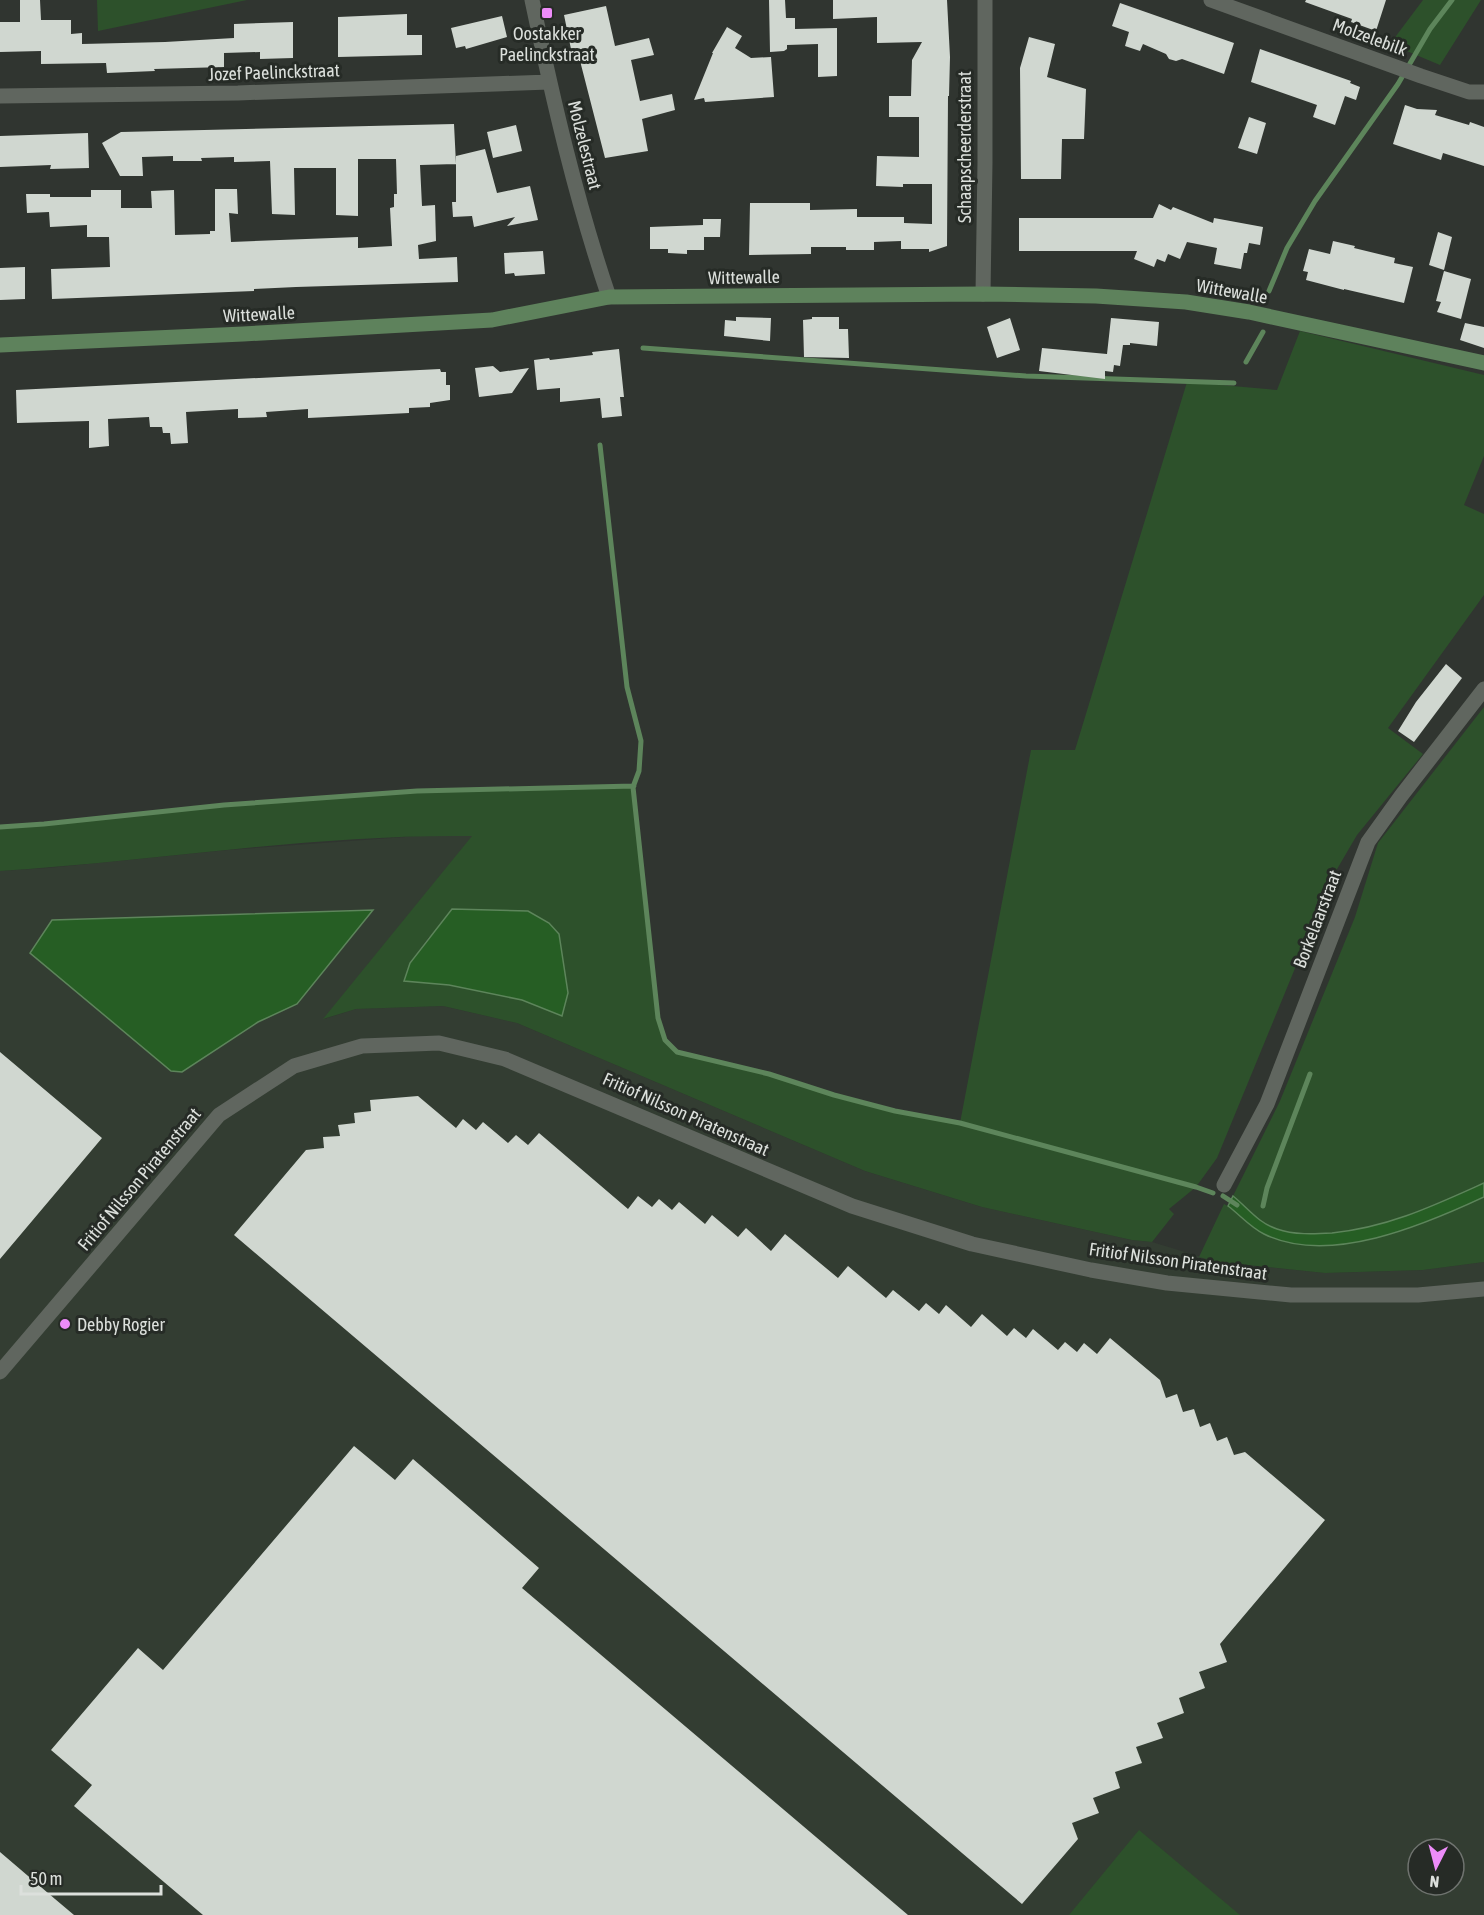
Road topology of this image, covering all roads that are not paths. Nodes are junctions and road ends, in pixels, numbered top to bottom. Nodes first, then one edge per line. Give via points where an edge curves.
1 (532, 0) edge
2 (985, 0) edge
3 (1211, 0) edge
4 (549, 82) junction
5 (1484, 92) edge
6 (0, 96) edge
7 (983, 294) junction
8 (609, 297) junction
9 (0, 345) edge
10 (1484, 363) edge
11 (1484, 689) edge
12 (1224, 1185) dead end
13 (1484, 1289) edge
14 (0, 1372) edge

1 - 4 street, Molzelestraat
2 - 7 street, Schaapscheerderstraat
3 - 5 street, Molzelebilk via 1469,92
4 - 6 street, Jozef Paelinckstraat via 238,93
4 - 8 street, Molzelestraat via 589,238
7 - 8 street, Wittewalle
7 - 10 street, Wittewalle via 1186,302
8 - 9 street, Wittewalle via 492,320
11 - 12 street, Borkelaarstraat via 1368,842 1267,1104
13 - 14 street, Fritiof Nilsson Piratenstraat via 1418,1295 1291,1295 1167,1283 1091,1270 972,1244 852,1206 506,1059 439,1043 362,1046 294,1066 219,1115

